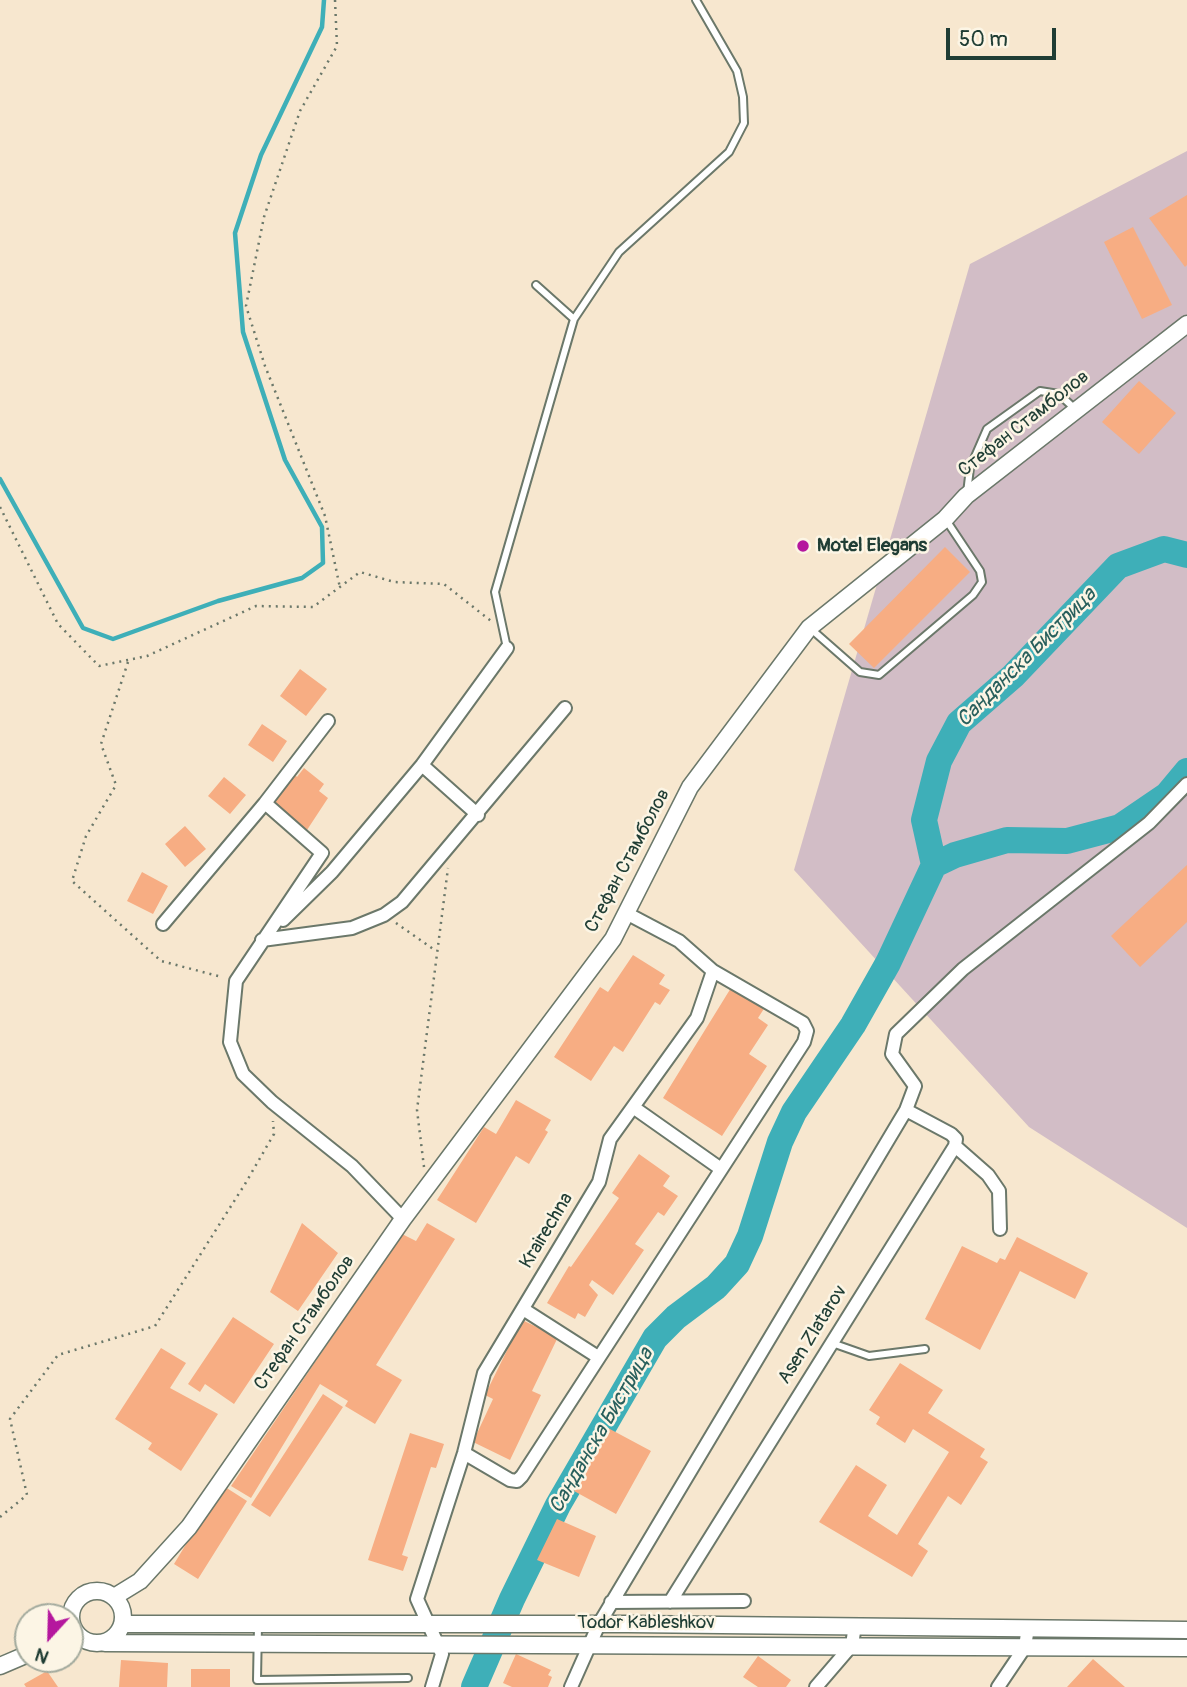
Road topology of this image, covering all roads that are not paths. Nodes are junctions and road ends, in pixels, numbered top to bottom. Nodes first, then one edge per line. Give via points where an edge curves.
1 (696, 0) edge
2 (536, 285) dead end
3 (574, 319) junction
4 (1187, 324) edge
5 (1076, 410) junction
6 (966, 496) junction
7 (945, 519) junction
8 (809, 628) junction
9 (507, 648) joint
10 (565, 708) dead end
11 (328, 721) dead end
12 (422, 765) junction
13 (1187, 785) edge
14 (265, 803) junction
15 (478, 815) junction
16 (626, 914) junction
17 (163, 924) dead end
18 (262, 940) junction
19 (713, 971) junction
20 (634, 1107) junction
21 (906, 1110) junction
22 (955, 1146) junction
23 (721, 1169) junction
24 (403, 1219) junction
25 (1000, 1229) dead end
26 (523, 1309) junction
27 (831, 1342) junction
28 (925, 1349) dead end
29 (598, 1357) junction
30 (464, 1453) junction
31 (114, 1597) junction
32 (744, 1601) dead end
33 (611, 1602) junction
34 (670, 1602) junction
35 (75, 1603) edge
36 (123, 1624) junction
37 (427, 1624) junction
38 (599, 1624) junction
39 (258, 1625) junction
40 (855, 1625) junction
41 (1028, 1627) junction
42 (1187, 1630) edge
43 (84, 1635) edge
44 (97, 1643) junction
45 (440, 1643) junction
46 (587, 1643) junction
47 (84, 1644) edge
48 (257, 1644) junction
49 (852, 1645) junction
50 (1025, 1647) junction
51 (1187, 1648) edge
52 (408, 1678) dead end
53 (363, 1683) edge
54 (432, 1687) edge
55 (571, 1687) edge
56 (816, 1687) edge
57 (998, 1687) edge

1 - 3 lane via 737,71 744,123 729,152 620,252
2 - 3 lane
3 - 9 lane via 495,592
4 - 5 street, Стефан Стамболов
5 - 6 street, Стефан Стамболов
5 - 6 lane via 1059,394 1040,390 987,429 970,468
6 - 7 street, Стефан Стамболов
7 - 8 street, Стефан Стамболов
7 - 8 lane via 980,571 982,582 973,595 879,675 860,672
8 - 16 street, Стефан Стамболов via 690,787
9 - 12 street
10 - 15 street
11 - 14 street
12 - 15 street
12 - 18 street via 331,872
13 - 21 street, Asen Zlatarov via 1149,823 963,969 896,1034 892,1054 915,1086
14 - 17 street
14 - 18 street via 322,853
15 - 18 street via 402,902 384,915 352,928
16 - 19 street via 679,941
16 - 24 street, Стефан Стамболов via 613,939
18 - 24 street via 236,981 230,1042 243,1074 352,1166
19 - 20 street, Krairechna via 697,1018
19 - 23 street via 803,1023 807,1031
20 - 23 street
20 - 26 street, Krairechna via 610,1139 599,1182
21 - 22 street via 951,1134
21 - 33 street, Asen Zlatarov
22 - 25 street via 999,1191
22 - 27 street, Asen Zlatarov
23 - 29 street
24 - 31 street, Стефан Стамболов via 190,1527 140,1581
26 - 29 street
26 - 30 street, Krairechna via 484,1373
27 - 28 lane via 869,1356
27 - 34 street, Asen Zlatarov
29 - 30 street via 517,1481
30 - 37 street, Krairechna via 417,1599
31 - 35 street via 102,1591 88,1593
31 - 36 street via 121,1606
32 - 34 street
33 - 34 street
33 - 38 street, Asen Zlatarov
36 - 39 street, Todor Kableshkov
36 - 44 street via 117,1636
37 - 38 street, Todor Kableshkov
37 - 39 street, Todor Kableshkov
37 - 45 street
38 - 40 street, Todor Kableshkov
38 - 46 street, Asen Zlatarov
39 - 48 lane
40 - 41 street, Todor Kableshkov
40 - 49 street
41 - 42 street, Todor Kableshkov
41 - 50 street
43 - 44 street
44 - 47 street
44 - 48 street, Todor Kableshkov
45 - 46 street, Todor Kableshkov
45 - 48 street, Todor Kableshkov
45 - 54 street via 442,1654
46 - 49 street, Todor Kableshkov
46 - 55 street, Asen Zlatarov
48 - 53 lane via 257,1680
49 - 50 street, Todor Kableshkov
49 - 56 street
50 - 51 street, Todor Kableshkov
50 - 57 street
52 - 53 lane

